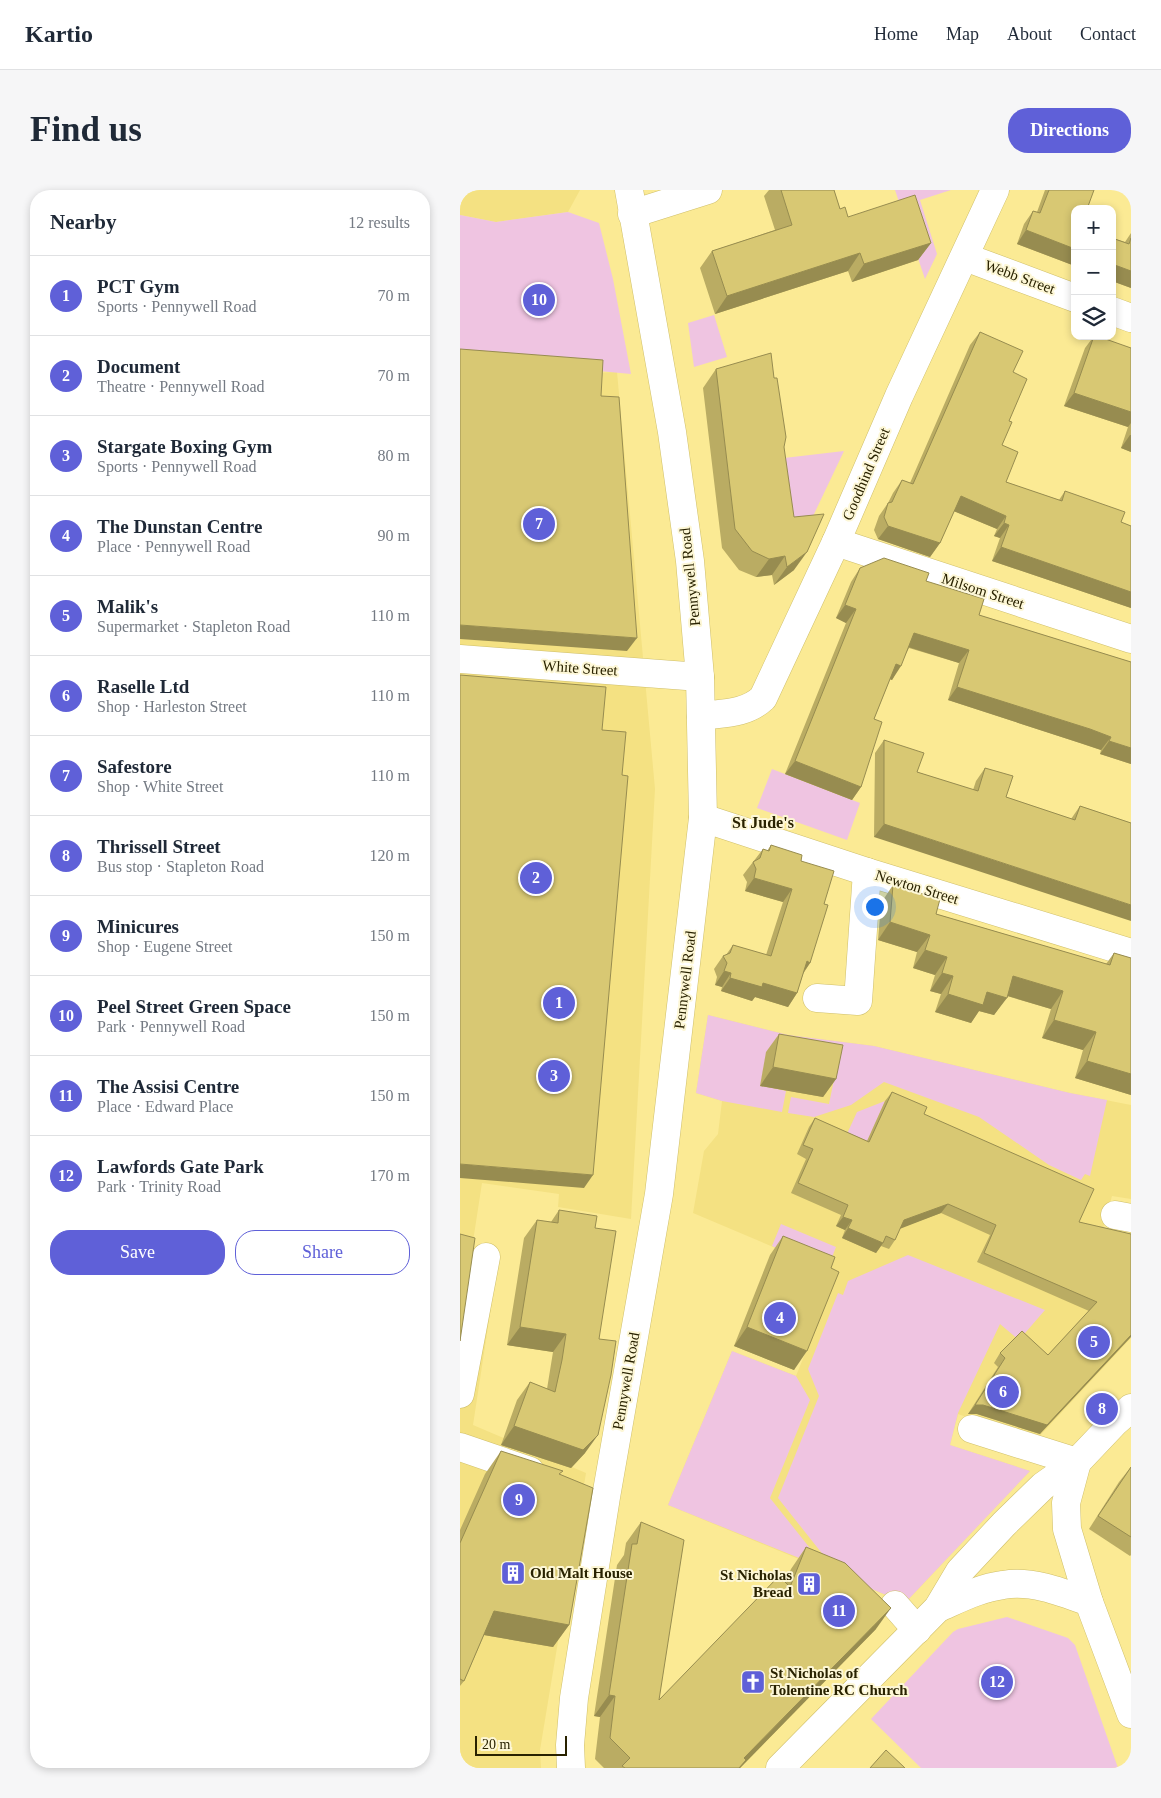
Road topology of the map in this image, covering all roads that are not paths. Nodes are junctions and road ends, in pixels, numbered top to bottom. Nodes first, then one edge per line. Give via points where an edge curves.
1 (708, 190) edge
2 (995, 190) edge
3 (630, 202) edge
4 (965, 257) junction
5 (1071, 297) edge
6 (1116, 312) edge
7 (1131, 318) edge
8 (836, 542) junction
9 (1131, 639) edge
10 (460, 659) edge
11 (700, 677) junction
12 (701, 716) junction
13 (703, 818) junction
14 (867, 872) junction
15 (1131, 953) edge
16 (817, 998) dead end
17 (486, 1257) dead end
18 (460, 1394) edge
19 (1131, 1408) edge
20 (972, 1429) dead end
21 (460, 1448) edge
22 (1077, 1462) junction
23 (551, 1478) edge
24 (578, 1488) edge
25 (606, 1497) junction
26 (1089, 1602) junction
27 (894, 1605) dead end
28 (938, 1608) junction
29 (918, 1630) junction
30 (1131, 1714) edge
31 (571, 1768) edge
32 (780, 1768) edge

1 - 3 street
2 - 4 street, Goodhind Street
3 - 11 street, Pennywell Road via 672,432 690,561
4 - 5 street, Webb Street
4 - 8 street, Goodhind Street via 899,396
6 - 7 street
8 - 9 street, Milsom Street
8 - 12 street, Goodhind Street via 763,698 741,711
10 - 11 street, White Street
11 - 12 street, Pennywell Road
12 - 13 street, Pennywell Road
13 - 14 street, Newton Street
13 - 25 street, Pennywell Road via 659,1194
14 - 15 street, Newton Street
14 - 16 street via 858,1001
17 - 18 street
19 - 22 street
20 - 22 street
21 - 23 street
22 - 26 street via 1066,1503 1067,1528
22 - 28 street via 1043,1486 1004,1524 960,1571
24 - 25 street
25 - 31 street, Pennywell Road via 574,1698
26 - 28 street via 1049,1588 1004,1584
26 - 30 street
27 - 29 street
28 - 29 street
29 - 32 street

